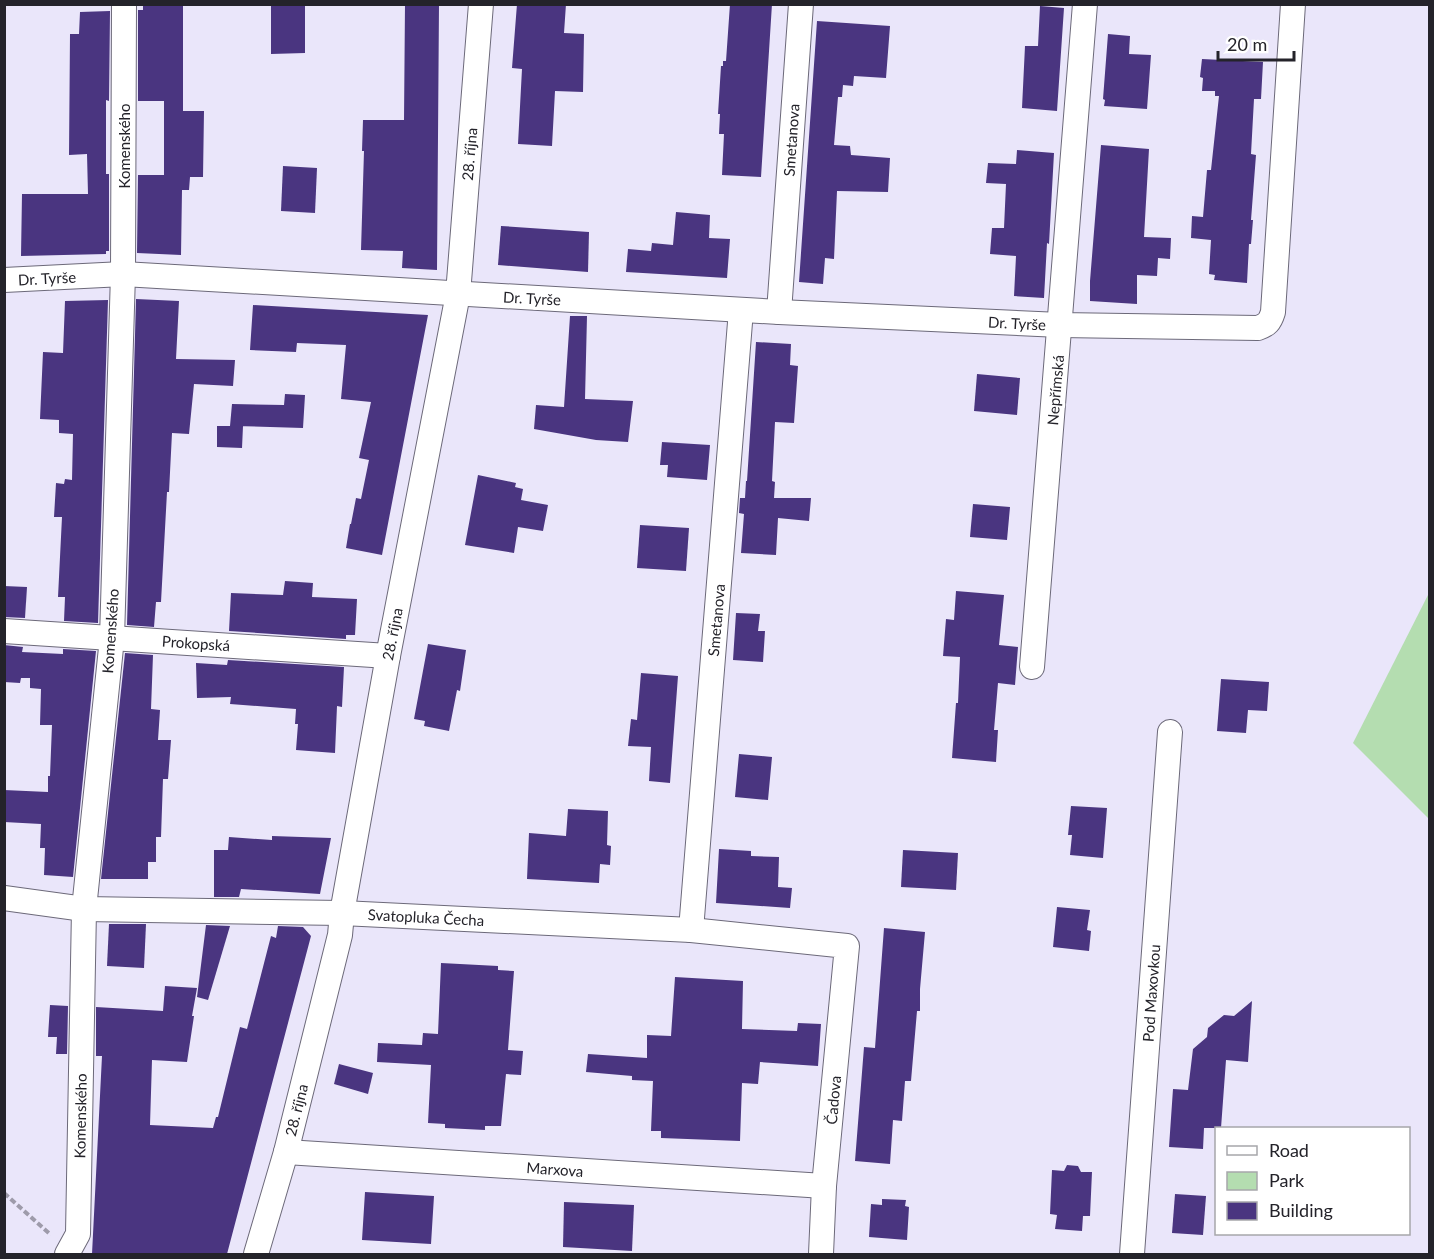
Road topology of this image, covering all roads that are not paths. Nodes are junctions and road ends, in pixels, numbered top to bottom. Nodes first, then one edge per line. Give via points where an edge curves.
1 (124, 4) edge
2 (481, 4) edge
3 (801, 4) edge
4 (1085, 4) edge
5 (1293, 4) edge
6 (123, 274) junction
7 (4, 280) edge
8 (458, 294) junction
9 (741, 309) junction
10 (779, 312) junction
11 (1060, 325) junction
12 (4, 630) edge
13 (112, 638) junction
14 (388, 656) junction
15 (1032, 667) dead end
16 (1170, 732) dead end
17 (4, 898) edge
18 (84, 909) junction
19 (342, 914) junction
20 (691, 930) junction
21 (847, 946) joint
22 (285, 1152) junction
23 (824, 1186) junction
24 (60, 1245) edge
25 (256, 1254) edge
26 (821, 1254) edge
27 (1132, 1254) edge

1 - 6 street, Komenského
2 - 8 street, 28. října
3 - 10 street, Smetanova
4 - 11 street, Nepřímská
5 - 11 street, Dr. Tyrše via 1271,320 1258,328
6 - 7 street, Dr. Tyrše
6 - 8 street, Dr. Tyrše
6 - 13 street, Komenského
8 - 9 street, Dr. Tyrše
8 - 14 street, 28. října
9 - 10 street, Dr. Tyrše
9 - 20 street, Smetanova
10 - 11 street, Dr. Tyrše
11 - 15 street, Nepřímská
12 - 13 street, Prokopská
13 - 14 street, Prokopská
13 - 18 street, Komenského
14 - 19 street, 28. října
16 - 27 street, Pod Maxovkou
17 - 18 street, Svatopluka Čecha
18 - 19 street, Svatopluka Čecha
18 - 24 street, Komenského via 78,1234
19 - 20 street, Svatopluka Čecha
19 - 22 street, 28. října
20 - 21 street, Svatopluka Čecha
21 - 23 street, Čadova
22 - 23 street, Marxova
22 - 25 street, 28. října
23 - 26 street, Čadova

